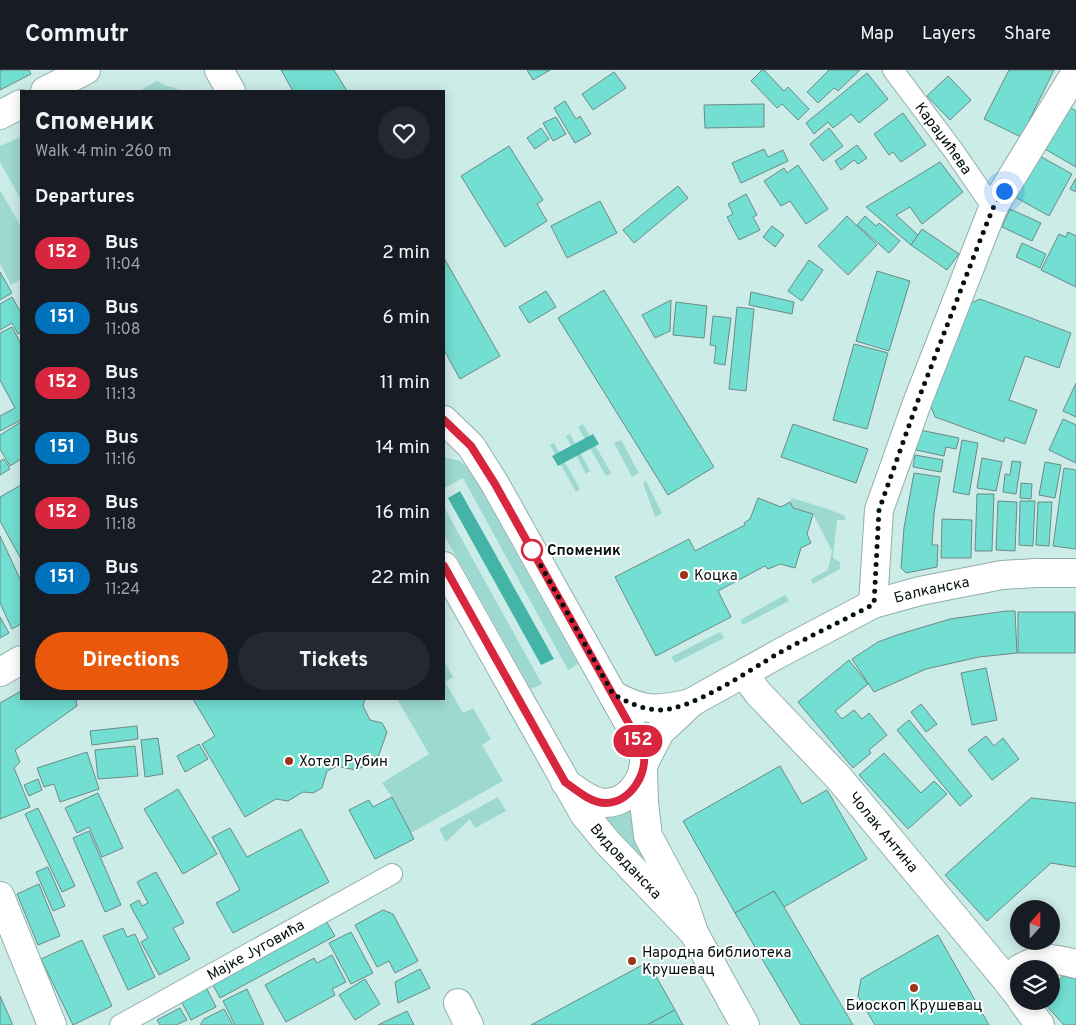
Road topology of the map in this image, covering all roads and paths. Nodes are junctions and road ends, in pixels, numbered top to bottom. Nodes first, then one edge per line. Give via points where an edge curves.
1 (86, 70) edge
2 (219, 70) edge
3 (893, 70) edge
4 (1076, 72) edge
5 (47, 90) edge
6 (230, 90) edge
7 (20, 105) edge
8 (0, 115) edge
9 (993, 208) junction
10 (445, 421) edge
11 (447, 445) edge
12 (483, 464) junction
13 (445, 568) edge
14 (1076, 573) edge
15 (874, 604) junction
16 (20, 661) edge
17 (0, 672) edge
18 (744, 674) junction
19 (613, 694) junction
20 (692, 702) junction
21 (644, 766) junction
22 (565, 782) junction
23 (392, 874) dead end
24 (0, 896) edge
25 (694, 933) junction
26 (1036, 960) edge
27 (1058, 960) edge
28 (1060, 960) edge
29 (1076, 964) edge
30 (1010, 972) edge
31 (1029, 1010) edge
32 (52, 1025) edge
33 (120, 1025) edge
34 (745, 1025) edge
35 (1040, 1025) edge

1 - 5 main road
2 - 6 main road
3 - 9 street, Караџићева
4 - 9 main road
7 - 8 main road
9 - 15 main road via 879,510
10 - 12 main road, Видовданска via 471,446
11 - 12 main road
12 - 19 main road, Видовданска
13 - 22 main road, Видовданска
14 - 15 main road, Балканска via 1002,575 920,591
15 - 18 main road, Балканска
16 - 17 main road
18 - 20 main road, Балканска
18 - 30 main road, Чолак Антина
19 - 20 main road, Балканска via 648,709 661,710
19 - 21 main road, Видовданска via 643,749
20 - 21 main road, Балканска via 660,732
21 - 22 main road, Балканска via 629,794 605,803 581,794
21 - 25 main road, Видовданска via 648,836 684,903
22 - 25 main road, Видовданска via 594,827
23 - 33 street, Мајке Југовића
24 - 32 main road
25 - 34 main road, Видовданска
26 - 27 main road
28 - 29 main road
31 - 35 main road

